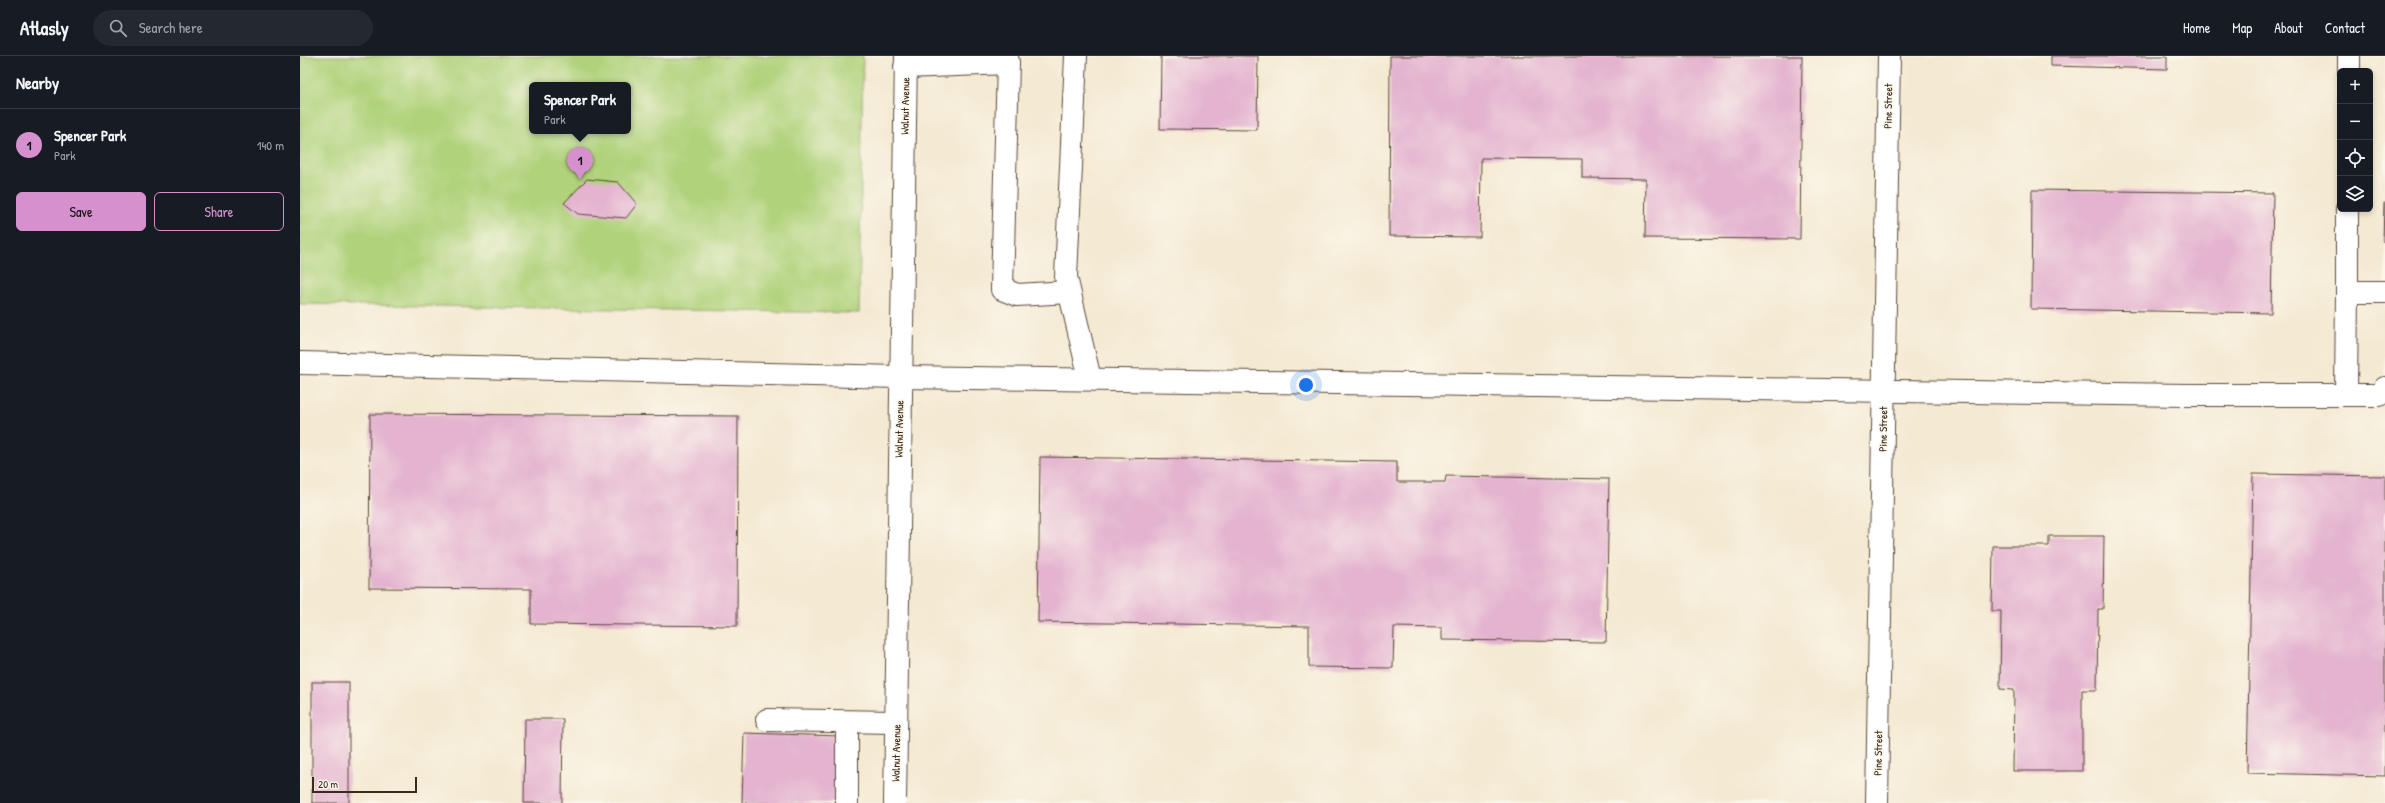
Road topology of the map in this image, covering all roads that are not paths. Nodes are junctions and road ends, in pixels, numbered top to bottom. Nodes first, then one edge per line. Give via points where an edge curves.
1 (1076, 56) edge
2 (1888, 56) edge
3 (2349, 56) edge
4 (1008, 59) edge
5 (906, 61) edge
6 (2349, 68) edge
7 (2347, 212) edge
8 (1069, 292) junction
9 (2347, 292) junction
10 (2385, 292) edge
11 (300, 363) edge
12 (900, 377) junction
13 (1090, 379) junction
14 (1883, 389) junction
15 (2382, 392) edge
16 (2346, 394) junction
17 (767, 720) dead end
18 (846, 722) junction
19 (896, 722) junction
20 (847, 803) edge
21 (895, 803) edge
22 (1877, 803) edge

1 - 8 street via 1066,277
2 - 14 street, Pine Street
3 - 6 street
4 - 5 street
4 - 8 street via 1002,289 1017,295
5 - 12 street, Walnut Avenue
7 - 9 street
8 - 13 street
9 - 10 street
9 - 16 street
11 - 12 street
12 - 13 street
12 - 19 street, Walnut Avenue
13 - 14 street
14 - 16 street via 2186,395
14 - 22 street, Pine Street
15 - 16 street
17 - 18 street
18 - 19 street
18 - 20 street
19 - 21 street, Walnut Avenue

